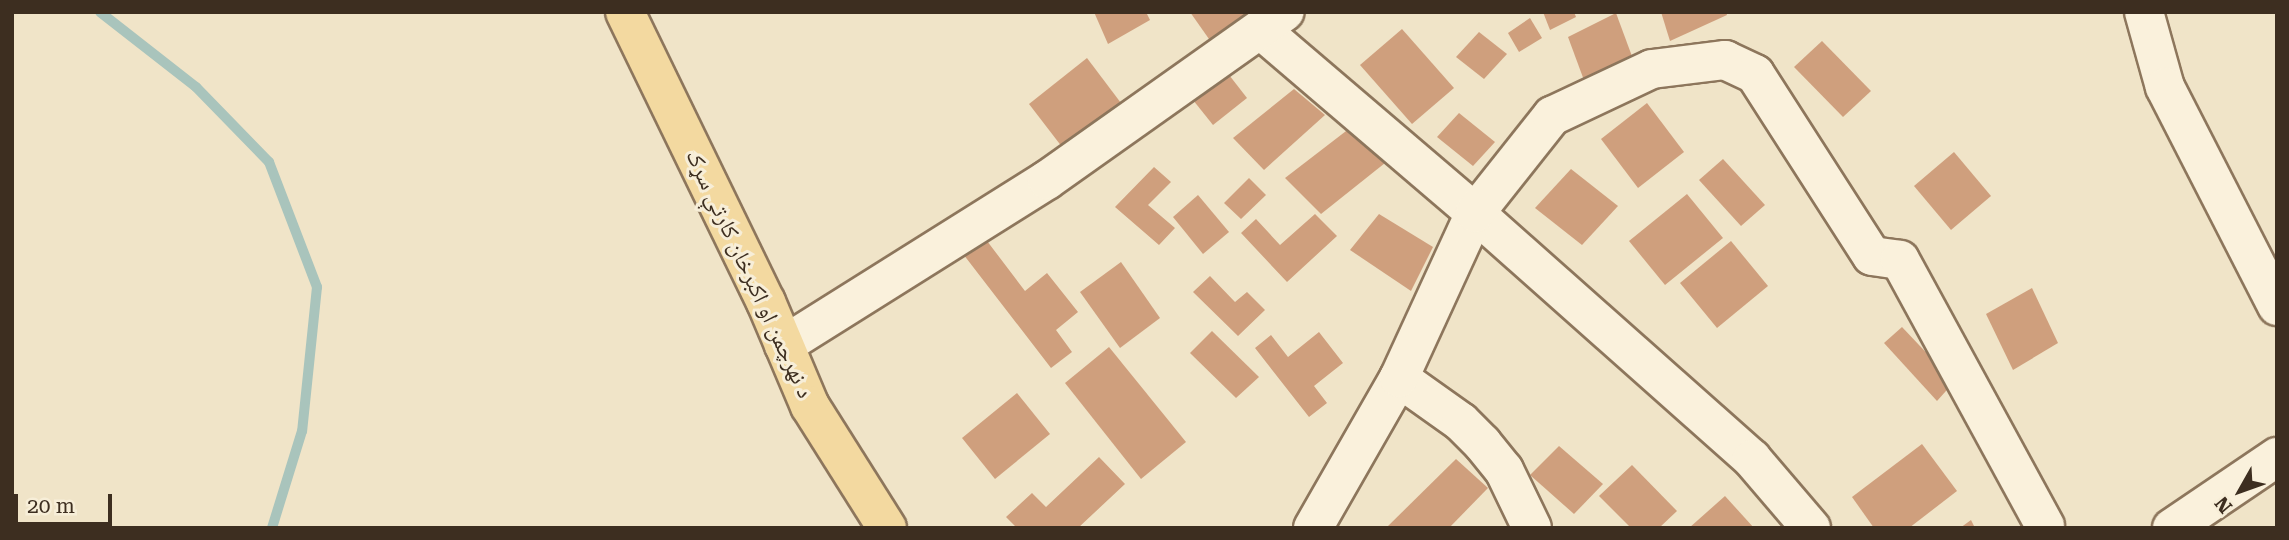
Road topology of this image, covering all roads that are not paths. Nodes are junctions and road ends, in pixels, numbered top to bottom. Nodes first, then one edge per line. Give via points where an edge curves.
1 (625, 12) edge
2 (2144, 12) edge
3 (1273, 21) edge
4 (1475, 214) junction
5 (2277, 306) edge
6 (784, 345) junction
7 (1399, 378) junction
8 (2277, 457) edge
9 (2045, 526) dead end
10 (887, 528) edge
11 (1313, 528) edge
12 (1532, 528) edge
13 (1811, 528) edge
14 (2172, 528) edge

1 - 6 main road, د نهرچمن او اکبرخان کارتې سړک
2 - 5 street via 2165,87
3 - 4 street
3 - 6 street via 1047,180
4 - 7 street
4 - 9 street via 1552,116 1652,69 1725,60 1755,74 1872,256 1900,260
4 - 13 street via 1752,459
6 - 10 main road, د نهرچمن او اکبرخان کارتې سړک via 810,406
7 - 11 street
7 - 12 street via 1461,422 1482,443 1504,470
8 - 14 street

